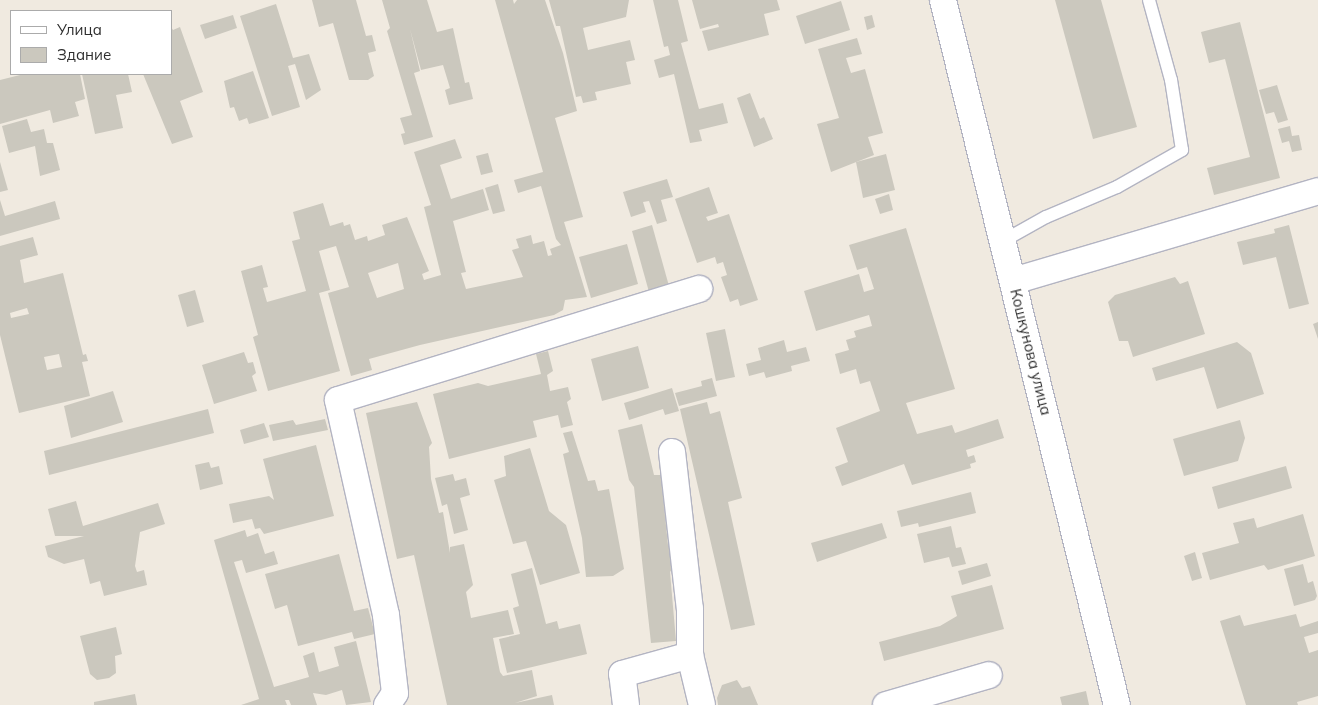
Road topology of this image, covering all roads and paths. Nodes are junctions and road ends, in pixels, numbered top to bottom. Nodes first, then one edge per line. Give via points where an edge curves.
1 (943, 0) edge
2 (1149, 0) edge
3 (1318, 191) edge
4 (1003, 241) junction
5 (1013, 281) junction
6 (699, 289) dead end
7 (672, 452) dead end
8 (690, 655) junction
9 (989, 675) dead end
10 (387, 705) edge
11 (626, 705) edge
12 (702, 705) edge
13 (886, 705) edge
14 (1117, 705) edge

1 - 4 street, Кошкунова улица
2 - 4 lane via 1171,80 1182,150 1117,187 1046,217
3 - 5 street
4 - 5 street, Кошкунова улица
5 - 14 street, Кошкунова улица
6 - 10 street via 338,400 386,615 395,693
7 - 8 street via 690,609
8 - 11 street via 622,674
8 - 12 street
9 - 13 street

